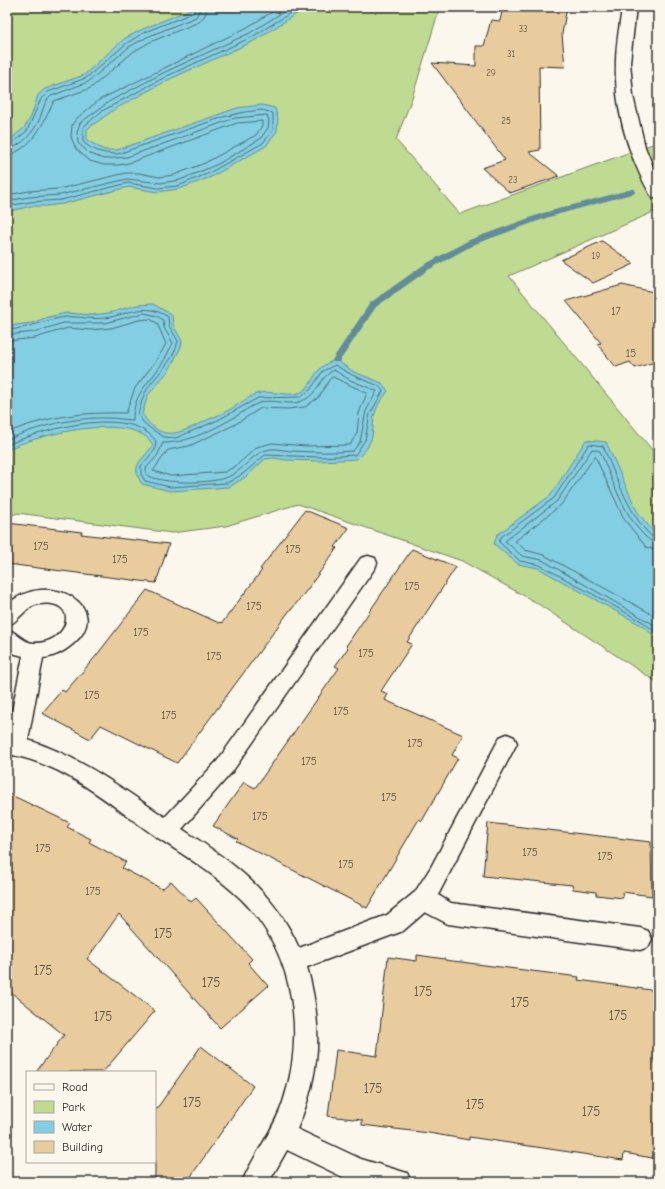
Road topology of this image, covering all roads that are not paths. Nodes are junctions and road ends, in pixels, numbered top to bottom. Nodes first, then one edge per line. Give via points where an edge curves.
1 (629, 7) edge
2 (658, 194) edge
3 (368, 563) dead end
4 (7, 618) edge
5 (7, 637) edge
6 (34, 652) junction
7 (507, 743) dead end
8 (11, 746) edge
9 (166, 831) junction
10 (423, 899) junction
11 (640, 939) dead end
12 (294, 961) junction
13 (281, 1134) junction
14 (255, 1182) edge
15 (398, 1182) edge

1 - 2 street via 623,60 628,116 643,164
3 - 9 lane via 225,766
4 - 6 lane via 12,609 32,597 55,597 65,600 72,607 76,615 73,632 66,640 45,651
5 - 6 lane via 22,650
6 - 8 lane
7 - 10 lane via 439,874
8 - 9 lane via 38,752 84,774
9 - 12 lane via 250,893 280,931
10 - 11 lane via 448,913
10 - 12 lane via 395,923
12 - 13 lane via 304,1001 305,1054 302,1079
13 - 14 lane
13 - 15 lane via 358,1171

